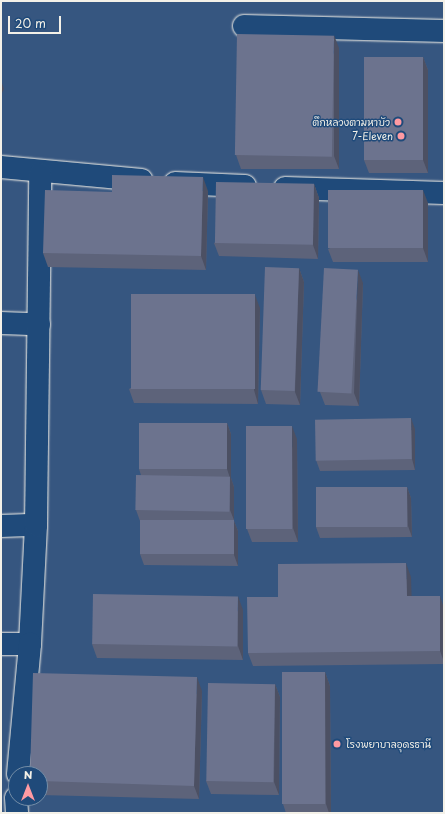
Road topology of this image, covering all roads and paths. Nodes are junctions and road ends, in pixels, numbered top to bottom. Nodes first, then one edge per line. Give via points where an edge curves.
1 (244, 26) dead end
2 (444, 31) edge
3 (1, 167) edge
4 (40, 174) junction
5 (444, 193) edge
6 (1, 322) edge
7 (39, 324) junction
8 (36, 525) junction
9 (1, 526) edge
10 (1, 644) edge
11 (30, 644) junction
12 (19, 766) edge

1 - 2 lane
3 - 4 lane
4 - 5 lane via 202,185
4 - 7 lane
6 - 7 lane
7 - 8 lane
8 - 9 lane
8 - 11 lane
10 - 11 lane
11 - 12 lane

